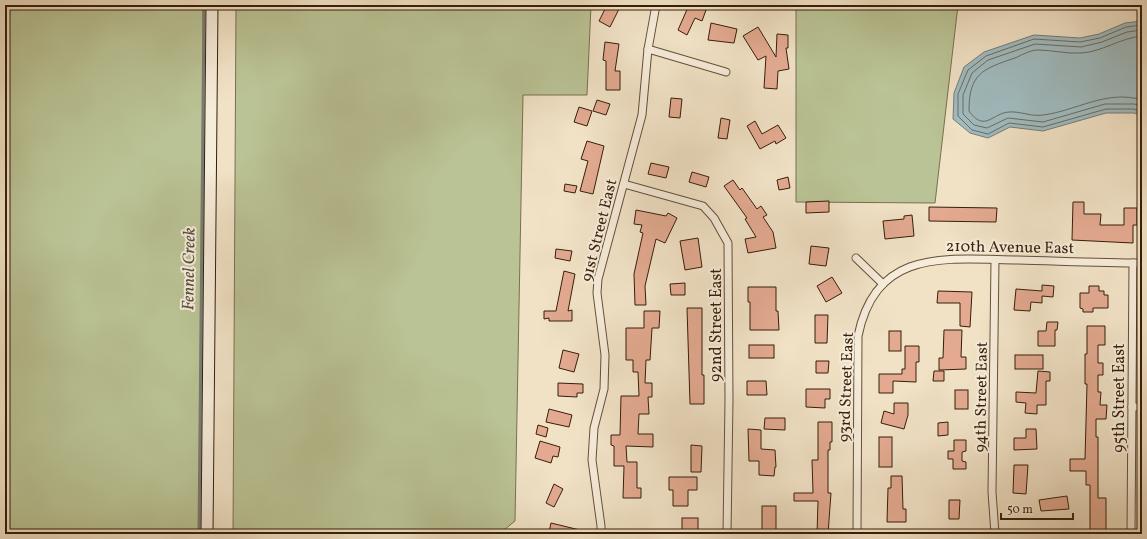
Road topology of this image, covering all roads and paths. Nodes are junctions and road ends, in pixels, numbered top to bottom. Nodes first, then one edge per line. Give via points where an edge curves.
1 (212, 5) edge
2 (656, 5) edge
3 (648, 49) junction
4 (726, 72) dead end
5 (624, 184) junction
6 (856, 258) dead end
7 (995, 260) junction
8 (1133, 263) junction
9 (1142, 263) edge
10 (883, 284) junction
11 (1132, 407) junction
12 (1142, 407) edge
13 (207, 534) edge
14 (601, 534) edge
15 (727, 534) edge
16 (856, 534) edge
17 (996, 534) edge
18 (1131, 534) edge

1 - 13 street
2 - 3 street, 91st Street East
3 - 4 street
3 - 5 street, 91st Street East via 642,116
5 - 14 street, 91st Street East via 598,279 597,293 605,354 604,389 594,428 592,460
5 - 15 street, 92nd Street East via 703,206 714,218 728,243
6 - 10 street
7 - 8 street, 210th Avenue East
7 - 10 street, 210th Avenue East via 937,259 903,269
7 - 17 street, 94th Street East via 992,492
8 - 9 street, 210th Avenue East
8 - 11 street, 95th Street East
10 - 16 street, 93rd Street East via 874,295 861,322 858,336
11 - 12 street
11 - 18 street, 95th Street East

